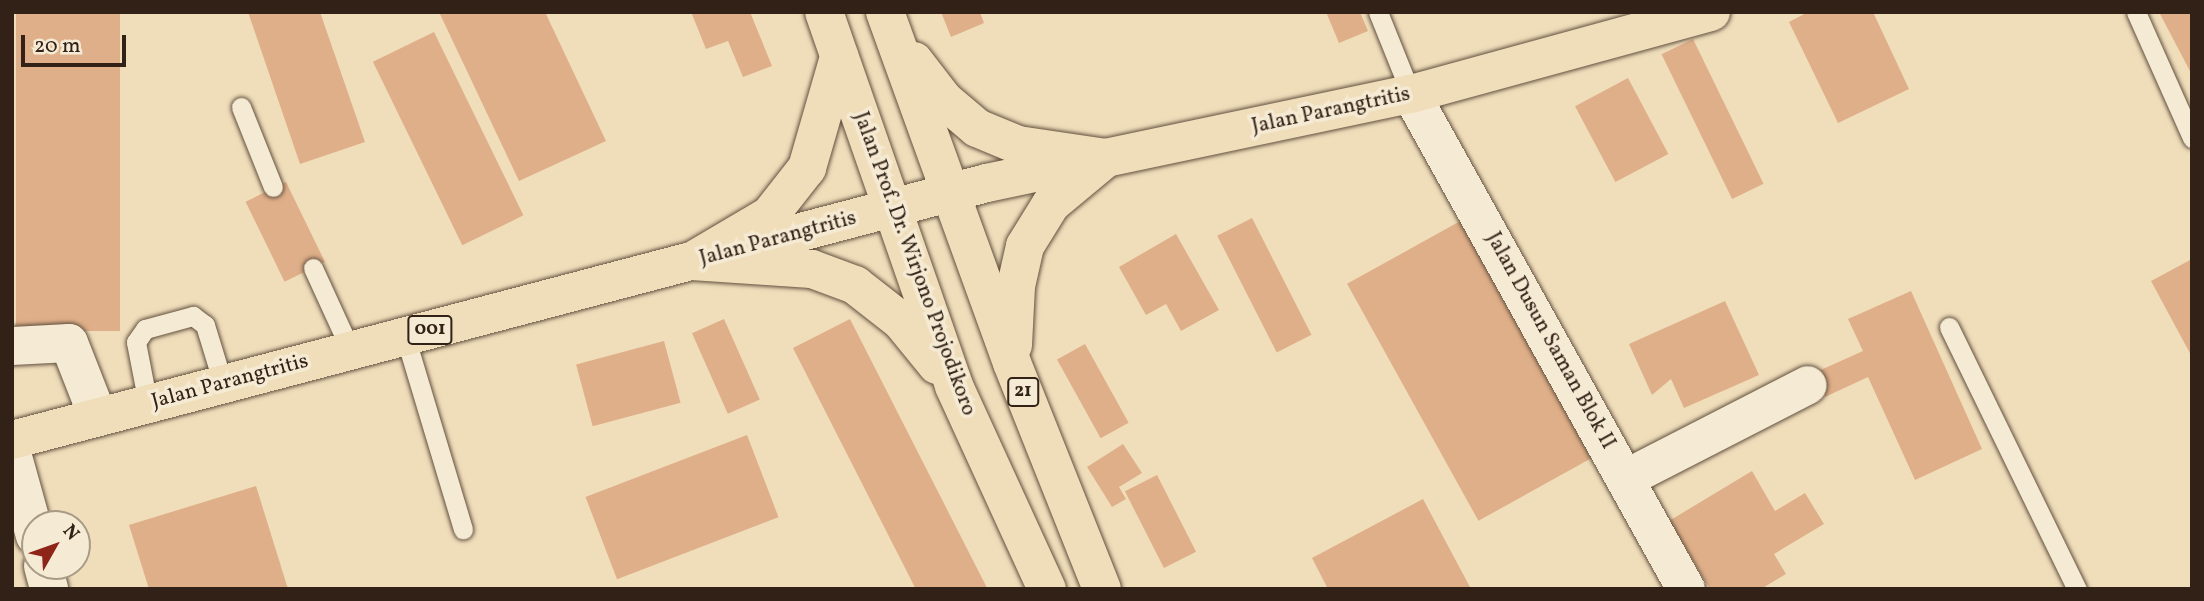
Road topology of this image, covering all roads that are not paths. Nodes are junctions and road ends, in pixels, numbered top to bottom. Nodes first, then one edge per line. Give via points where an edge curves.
1 (824, 12) edge
2 (1378, 12) edge
3 (1711, 12) edge
4 (2136, 12) edge
5 (889, 23) edge
6 (839, 57) junction
7 (1411, 94) junction
8 (241, 107) dead end
9 (2192, 138) edge
10 (1106, 158) junction
11 (274, 187) dead end
12 (950, 193) junction
13 (892, 208) junction
14 (692, 261) junction
15 (313, 268) dead end
16 (1949, 327) dead end
17 (405, 336) junction
18 (12, 346) edge
19 (351, 351) junction
20 (1012, 363) junction
21 (223, 384) junction
22 (1808, 384) dead end
23 (954, 386) junction
24 (148, 404) junction
25 (99, 417) junction
26 (12, 440) edge
27 (12, 453) edge
28 (1627, 478) junction
29 (28, 510) edge
30 (463, 528) dead end
31 (1681, 587) edge
32 (1047, 589) edge
33 (1102, 589) edge
34 (2077, 589) edge

1 - 6 main road, Jalan Prof. Dr. Wirjono Projodikoro
2 - 7 lane
3 - 7 main road, Jalan Parangtritis
4 - 9 lane
5 - 10 main road via 944,100 978,128 1018,145
5 - 12 main road, 21
6 - 13 main road, Jalan Prof. Dr. Wirjono Projodikoro
6 - 14 main road via 807,168 770,215
7 - 10 main road, Jalan Parangtritis
7 - 28 street, Jalan Dusun Saman Blok II
8 - 11 lane
10 - 12 main road, Jalan Parangtritis
10 - 20 main road via 1051,204 1025,246 1016,286
12 - 13 main road, Jalan Parangtritis / 001
12 - 20 main road, 21
13 - 14 main road, Jalan Parangtritis / 001
13 - 23 main road, Jalan Prof. Dr. Wirjono Projodikoro
14 - 17 main road, Jalan Parangtritis / 001
14 - 23 main road via 812,269 855,285 901,320
15 - 19 lane
16 - 34 lane
17 - 19 main road, Jalan Parangtritis / 001
17 - 30 lane
18 - 25 street via 69,343
19 - 21 main road, Jalan Parangtritis / 001
20 - 33 main road, 21
21 - 24 main road, Jalan Parangtritis / 001
21 - 24 lane via 205,325 193,316 145,329 136,342
22 - 28 street
23 - 32 main road, Jalan Prof. Dr. Wirjono Projodikoro
24 - 25 main road, Jalan Parangtritis / 001
25 - 26 main road, Jalan Parangtritis / 001
27 - 29 street
28 - 31 street, Jalan Dusun Saman Blok II

